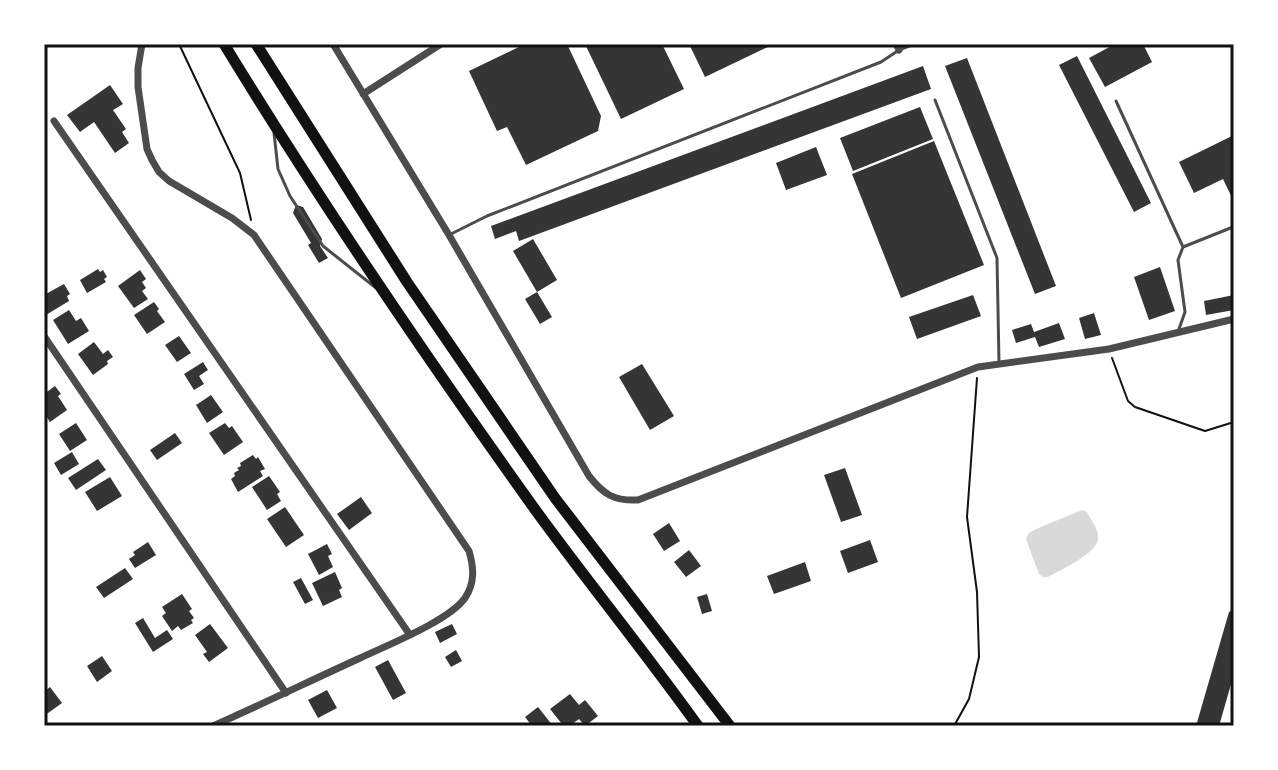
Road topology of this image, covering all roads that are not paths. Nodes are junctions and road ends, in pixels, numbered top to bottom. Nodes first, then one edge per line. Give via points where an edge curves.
1 (142, 44) edge
2 (224, 44) edge
3 (256, 44) edge
4 (333, 44) edge
5 (441, 44) edge
6 (914, 44) edge
7 (897, 47) edge
8 (363, 94) junction
9 (935, 100) dead end
10 (1116, 101) dead end
11 (54, 121) dead end
12 (274, 126) junction
13 (1233, 227) edge
14 (449, 235) junction
15 (1183, 247) junction
16 (384, 295) junction
17 (1234, 319) edge
18 (1178, 333) junction
19 (44, 336) edge
20 (999, 363) junction
21 (410, 635) junction
22 (286, 693) junction
23 (694, 724) edge
24 (213, 726) edge
25 (730, 726) edge

1 - 21 street via 138,87 147,149 159,172 254,235 469,551 473,576 464,599
2 - 12 highway
3 - 25 highway via 407,282 555,498
4 - 8 street
5 - 8 street
6 - 7 lane
7 - 14 lane via 881,62
8 - 14 street
9 - 20 lane via 997,258
10 - 15 lane
11 - 21 street
12 - 16 highway
12 - 16 lane via 278,169 290,196 323,246
13 - 15 lane
14 - 20 street via 589,476 607,495 622,500 638,500
15 - 18 lane via 1178,260 1185,312
16 - 23 highway
17 - 18 street
18 - 20 street via 1109,349
19 - 22 street
21 - 22 street
22 - 24 street

